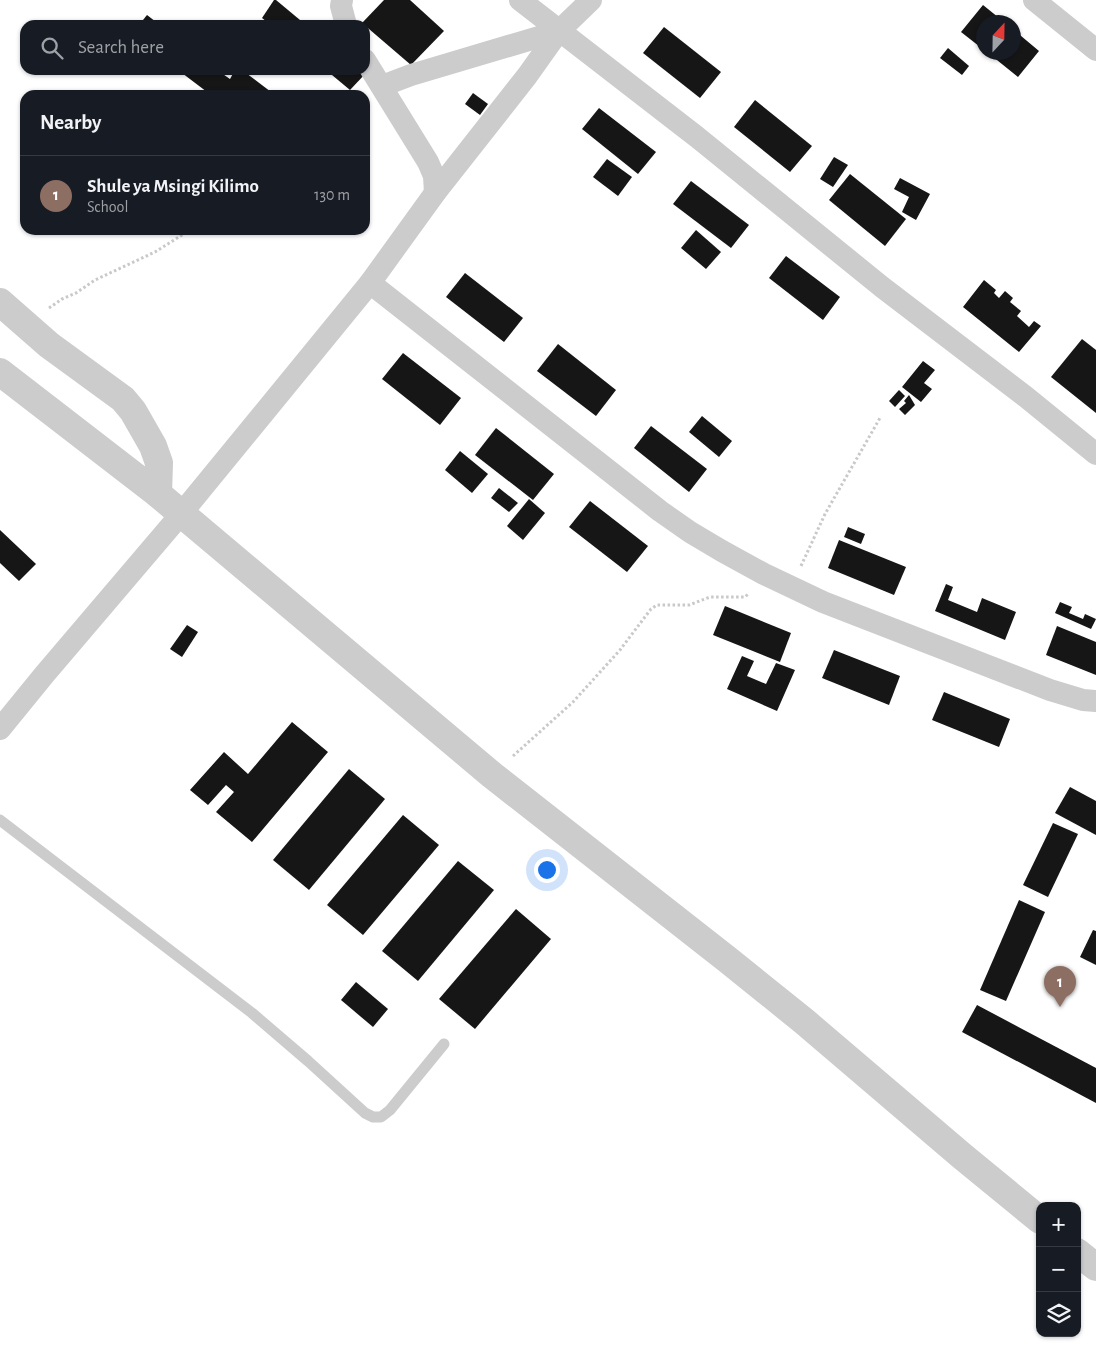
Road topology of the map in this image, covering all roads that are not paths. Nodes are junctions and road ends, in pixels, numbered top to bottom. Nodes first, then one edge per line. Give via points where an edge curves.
1 (342, 0) edge
2 (520, 0) edge
3 (590, 0) edge
4 (1034, 0) edge
5 (345, 20) edge
6 (559, 31) junction
7 (1096, 50) edge
8 (370, 68) edge
9 (382, 86) junction
10 (435, 193) junction
11 (370, 283) junction
12 (0, 302) edge
13 (0, 372) edge
14 (1096, 454) edge
15 (158, 494) junction
16 (180, 514) junction
17 (1096, 701) edge
18 (0, 729) edge
19 (0, 820) edge
20 (444, 1044) dead end
21 (1036, 1217) edge
22 (1081, 1255) edge
23 (1096, 1268) edge

1 - 5 street
2 - 6 street
3 - 6 street
4 - 7 street
6 - 9 street
6 - 10 street
6 - 14 street
8 - 9 street
9 - 10 street via 428,162 434,176
10 - 11 street
11 - 16 street
11 - 17 street via 690,532 764,574 823,602 1050,690
12 - 15 street via 55,350 123,399 133,411 153,446 159,464
13 - 15 street
15 - 16 street
16 - 18 street
16 - 21 street via 492,775 743,972
19 - 20 lane via 252,1013 365,1113 381,1117 390,1110
22 - 23 street

